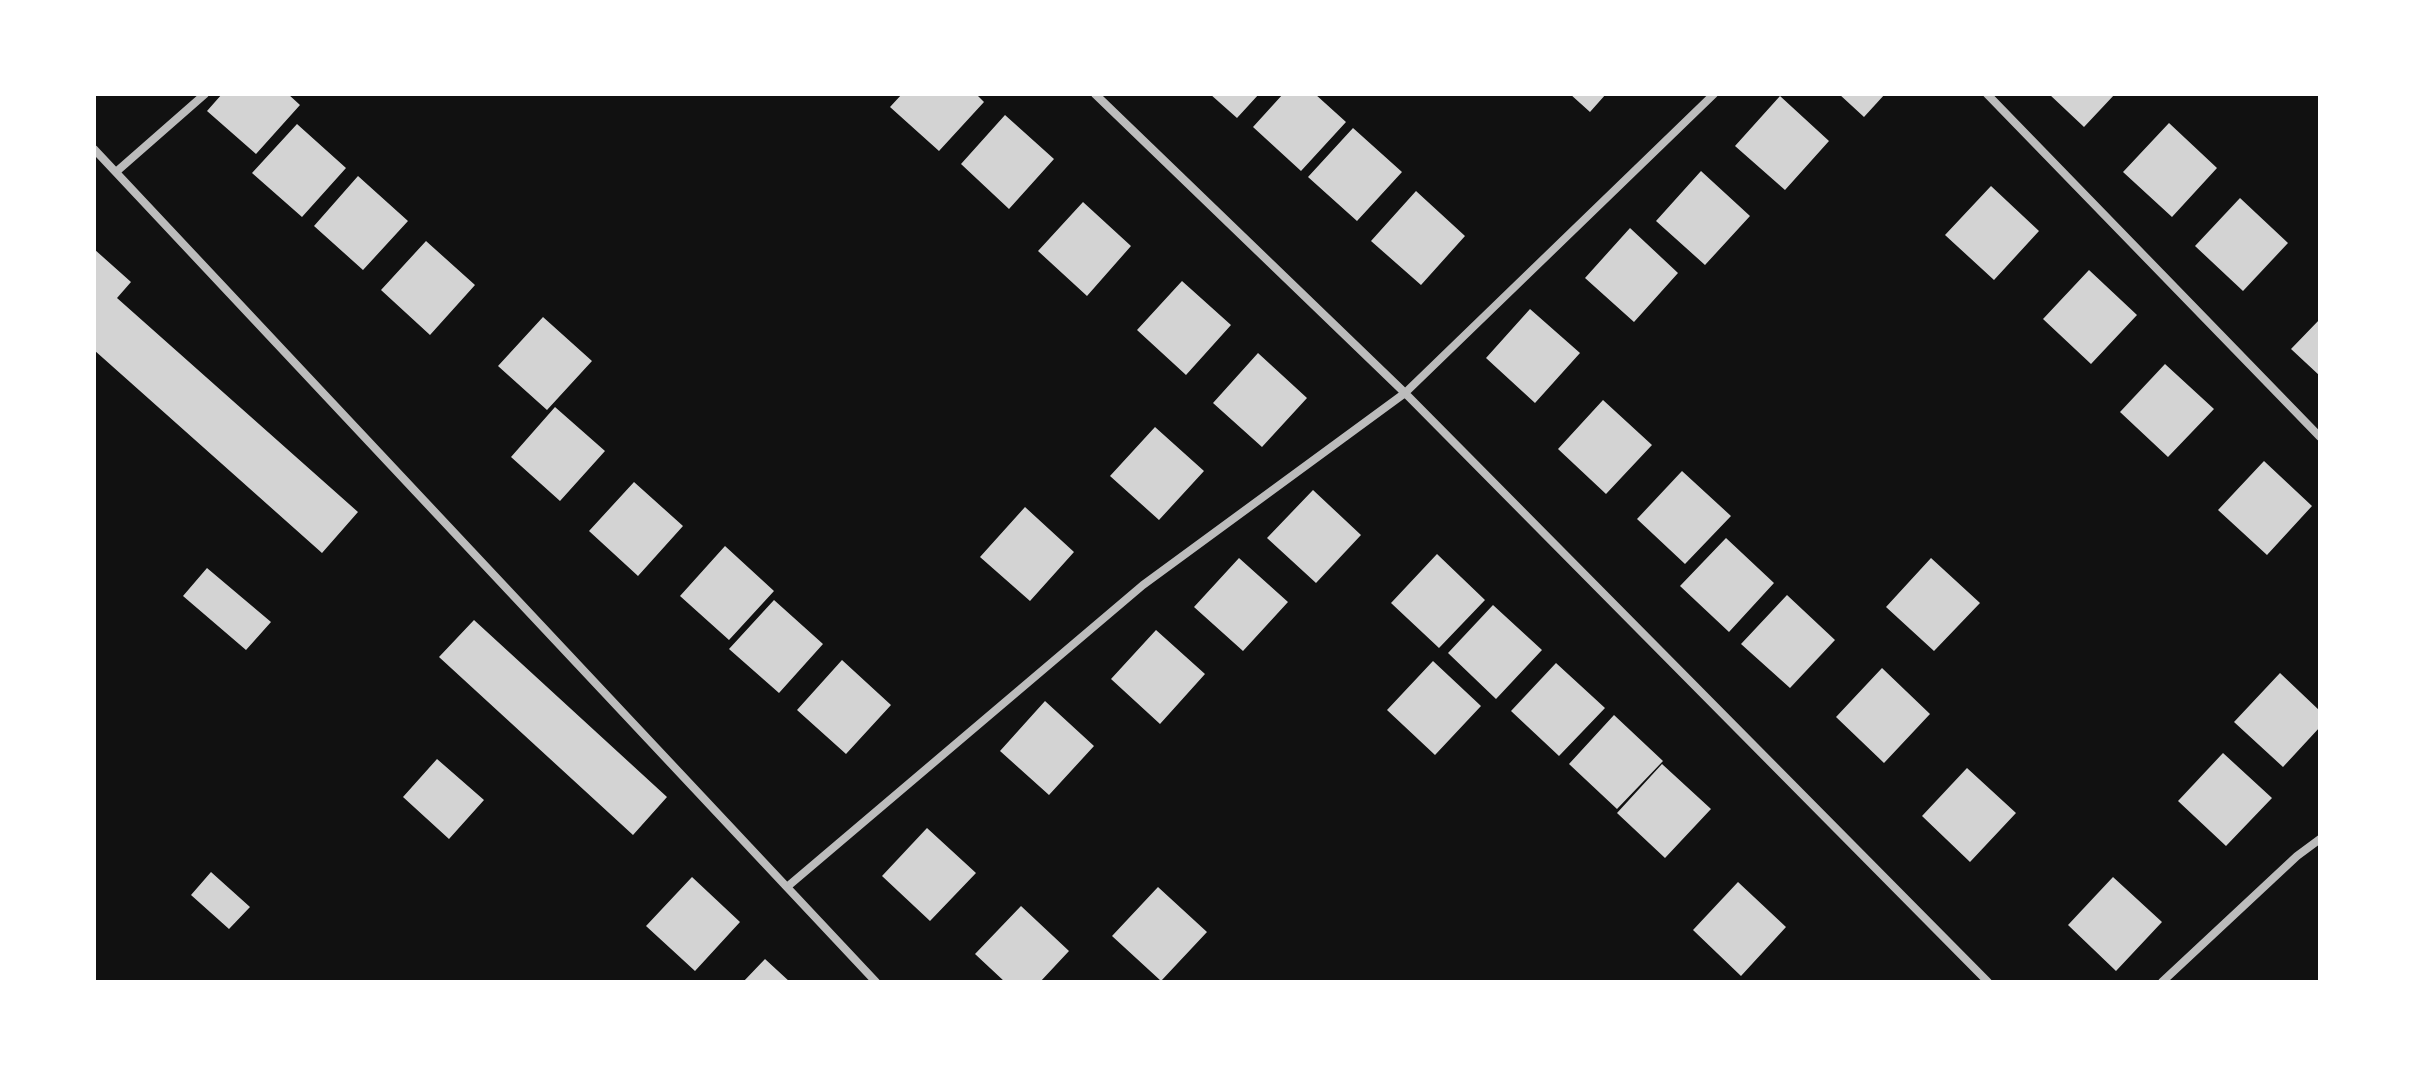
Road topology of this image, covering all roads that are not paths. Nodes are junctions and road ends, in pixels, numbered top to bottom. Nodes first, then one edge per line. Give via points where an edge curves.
1 (205, 94) edge
2 (1095, 94) edge
3 (1714, 94) edge
4 (1987, 94) edge
5 (94, 149) edge
6 (116, 172) junction
7 (1405, 393) junction
8 (2320, 437) edge
9 (2320, 839) edge
10 (787, 887) junction
11 (876, 982) edge
12 (1988, 982) edge
13 (2162, 982) edge

1 - 6 street
2 - 7 street
3 - 7 street
4 - 8 street
5 - 6 street
6 - 10 street
7 - 10 street via 1143,585
7 - 12 street
9 - 13 street
10 - 11 street

